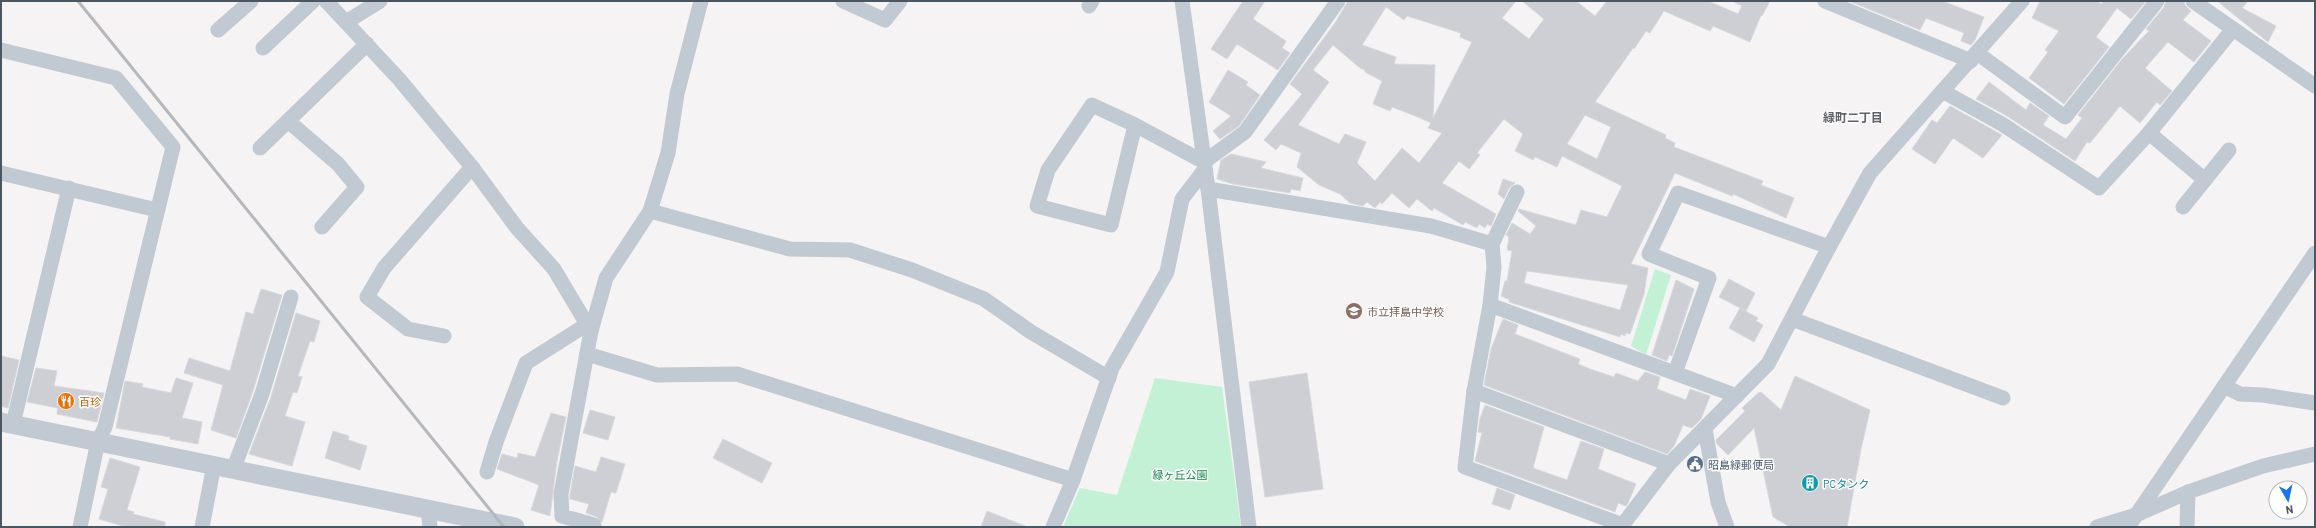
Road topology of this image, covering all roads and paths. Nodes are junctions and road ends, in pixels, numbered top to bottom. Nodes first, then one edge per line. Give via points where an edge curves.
1 (313, 1) edge
2 (326, 1) edge
3 (380, 1) edge
4 (702, 1) edge
5 (842, 1) edge
6 (900, 1) edge
7 (1182, 1) edge
8 (1338, 1) edge
9 (2022, 1) edge
10 (2157, 1) edge
11 (2193, 1) edge
12 (248, 2) edge
13 (1830, 2) edge
14 (346, 22) junction
15 (2233, 29) junction
16 (218, 30) dead end
17 (367, 44) junction
18 (263, 48) dead end
19 (1, 50) edge
20 (1974, 57) junction
21 (2315, 86) edge
22 (1944, 92) junction
23 (288, 121) junction
24 (1134, 124) junction
25 (2148, 133) junction
26 (260, 148) dead end
27 (2229, 150) dead end
28 (1205, 166) junction
29 (472, 167) junction
30 (1, 173) edge
31 (2205, 180) junction
32 (69, 188) junction
33 (1208, 188) junction
34 (1517, 192) dead end
35 (2182, 208) dead end
36 (157, 210) junction
37 (650, 211) junction
38 (322, 227) dead end
39 (1492, 244) junction
40 (1829, 247) junction
41 (2315, 254) edge
42 (291, 297) dead end
43 (1490, 305) junction
44 (1792, 319) junction
45 (589, 328) junction
46 (444, 336) dead end
47 (587, 354) junction
48 (1675, 373) junction
49 (1109, 378) junction
50 (2224, 386) junction
51 (1474, 391) junction
52 (1737, 396) junction
53 (2003, 398) dead end
54 (2315, 403) edge
55 (7, 423) edge
56 (1705, 429) junction
57 (98, 441) junction
58 (2315, 454) edge
59 (1669, 464) junction
60 (214, 465) junction
61 (234, 470) junction
62 (487, 472) dead end
63 (1073, 480) junction
64 (2188, 492) junction
65 (429, 518) edge
66 (2132, 521) edge
67 (1622, 526) edge
68 (80, 527) edge
69 (202, 527) edge
70 (515, 527) edge
71 (594, 527) edge
72 (1053, 527) edge
73 (1249, 527) edge
74 (1727, 527) edge
75 (2097, 527) edge
76 (2187, 527) edge

1 - 18 street
2 - 14 street
3 - 14 street
4 - 37 street via 677,94 668,153
5 - 6 street via 886,20
7 - 28 street
8 - 28 street via 1245,132
9 - 20 street
10 - 20 street via 2065,117
11 - 15 street
12 - 16 street
13 - 20 street
14 - 17 street
15 - 21 street
15 - 25 street
17 - 23 street
17 - 29 street
19 - 36 street via 116,78 173,147
20 - 22 street
22 - 25 street via 2002,124 2099,188
22 - 40 street via 1870,173
23 - 26 street
23 - 38 street via 338,164 357,187
24 - 24 street via 1111,225 1036,206 1048,170 1092,106
24 - 28 street
25 - 31 street
27 - 31 street
28 - 33 street
28 - 49 street via 1182,199 1167,272 1112,368
29 - 45 street via 517,228 554,269
29 - 46 street via 384,268 367,297 408,329
30 - 32 street
31 - 35 street
32 - 36 street
32 - 55 street
33 - 39 street via 1431,226
33 - 73 street
34 - 39 street
36 - 57 street via 105,427
37 - 45 street via 606,278
37 - 49 street via 790,249 850,250 912,270 984,299 1031,332
39 - 43 street via 1494,267
40 - 44 street
40 - 48 street via 1678,193 1649,254 1709,278
41 - 50 street
42 - 61 street via 262,394
43 - 48 street
43 - 51 street
44 - 52 street via 1768,364
44 - 53 street
45 - 47 street
45 - 62 street via 526,363
47 - 63 street via 657,375 737,374
47 - 71 street via 561,494 562,516
48 - 52 street
49 - 63 street
50 - 54 street via 2240,394
50 - 66 street
51 - 59 street
51 - 67 street via 1465,468
52 - 56 street
55 - 57 street
56 - 59 street
56 - 74 street via 1718,502
57 - 60 street
57 - 68 street
58 - 64 street via 2263,466
59 - 67 street
60 - 61 street
60 - 69 street
61 - 65 street
63 - 72 street
64 - 66 street
64 - 76 street
65 - 70 street
66 - 75 street

